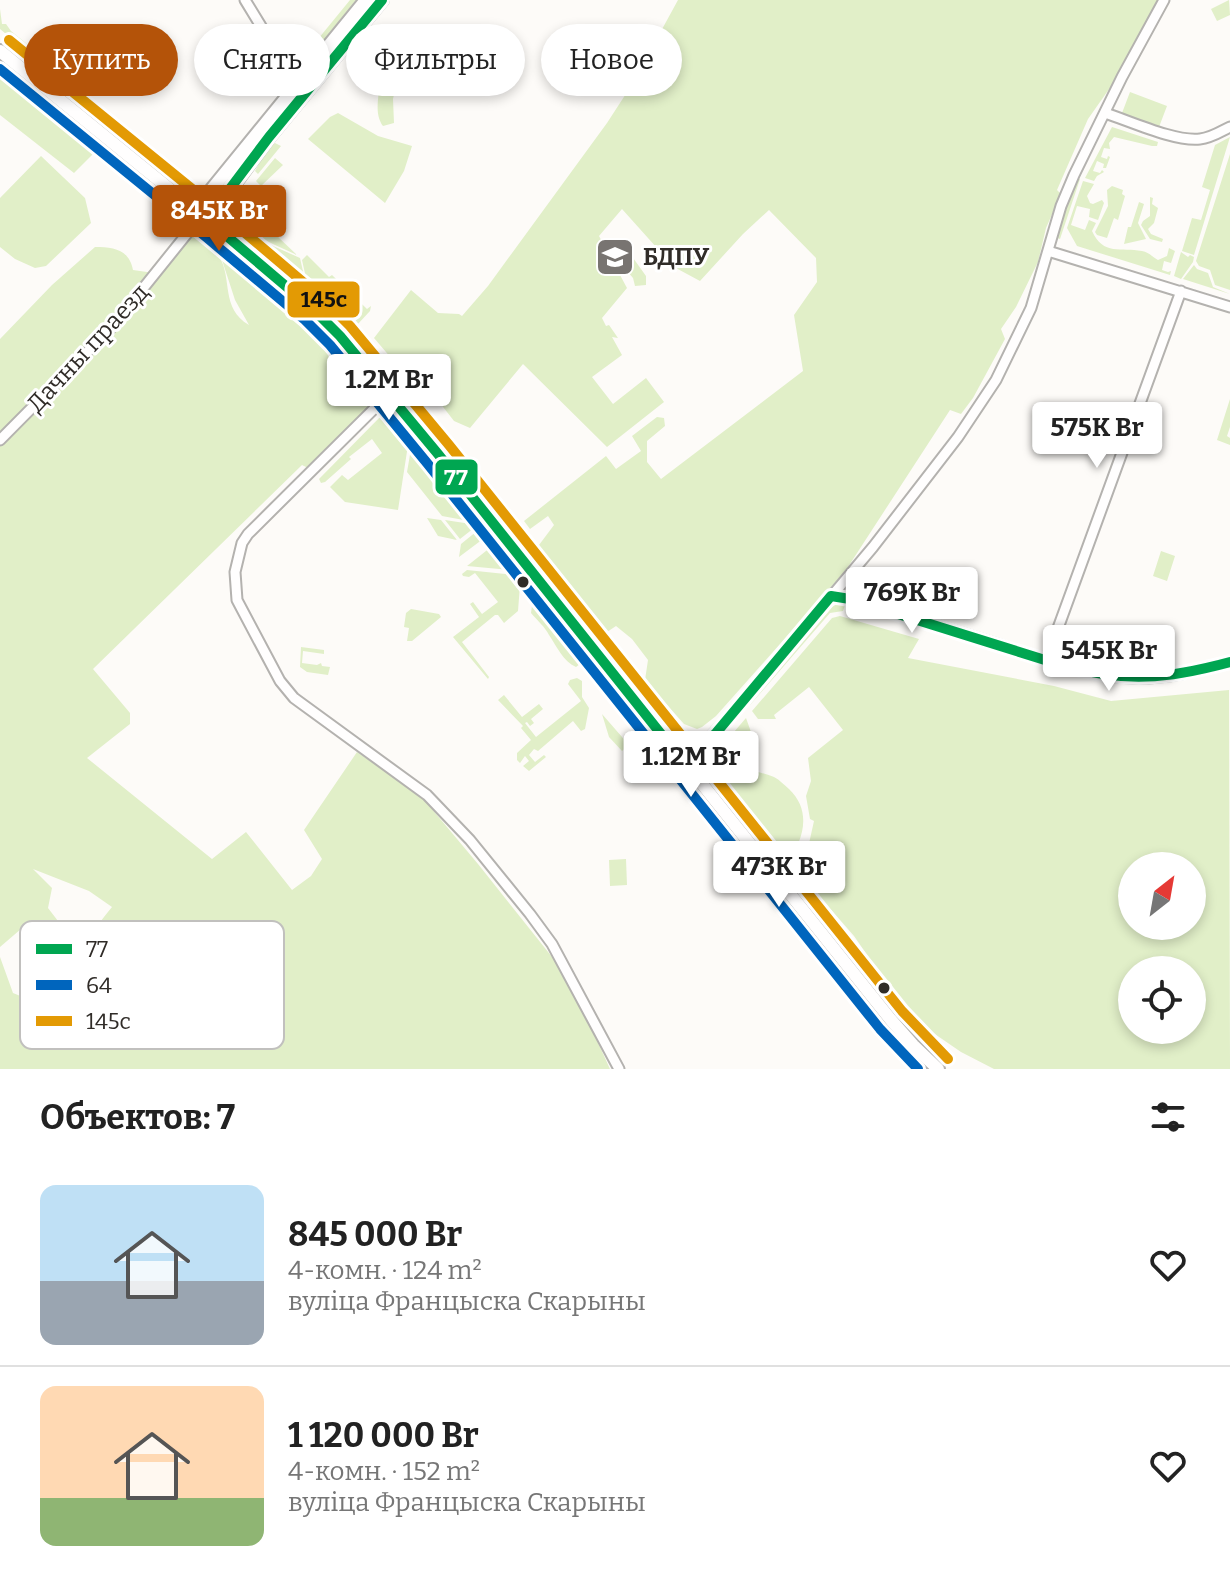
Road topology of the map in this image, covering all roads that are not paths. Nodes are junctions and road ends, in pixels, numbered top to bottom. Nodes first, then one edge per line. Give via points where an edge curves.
1 (245, 0) edge
2 (366, 0) edge
3 (382, 0) edge
4 (1164, 0) edge
5 (260, 24) edge
6 (330, 50) edge
7 (0, 51) edge
8 (330, 57) edge
9 (297, 96) edge
10 (1105, 113) junction
11 (1230, 127) edge
12 (202, 215) junction
13 (1048, 251) junction
14 (1181, 291) junction
15 (1230, 307) edge
16 (389, 394) junction
17 (0, 440) edge
18 (831, 596) junction
19 (1046, 661) junction
20 (1230, 662) edge
21 (685, 764) junction
22 (619, 1069) edge
23 (938, 1069) edge

1 - 5 street
2 - 6 main road
3 - 8 main road
4 - 10 street
7 - 12 main road
9 - 12 main road via 235,183
10 - 11 street via 1191,139
10 - 13 street via 1067,190
12 - 16 main road via 325,320
12 - 17 street, Дачны праезд via 112,327
13 - 14 street
13 - 18 street via 1026,319 992,387
14 - 15 street
14 - 19 street
16 - 21 main road
16 - 22 street via 248,534 235,572 237,600 294,698 427,795 536,921
18 - 19 street
18 - 21 street
19 - 20 street via 1131,678 1169,676
21 - 23 main road via 896,1026

